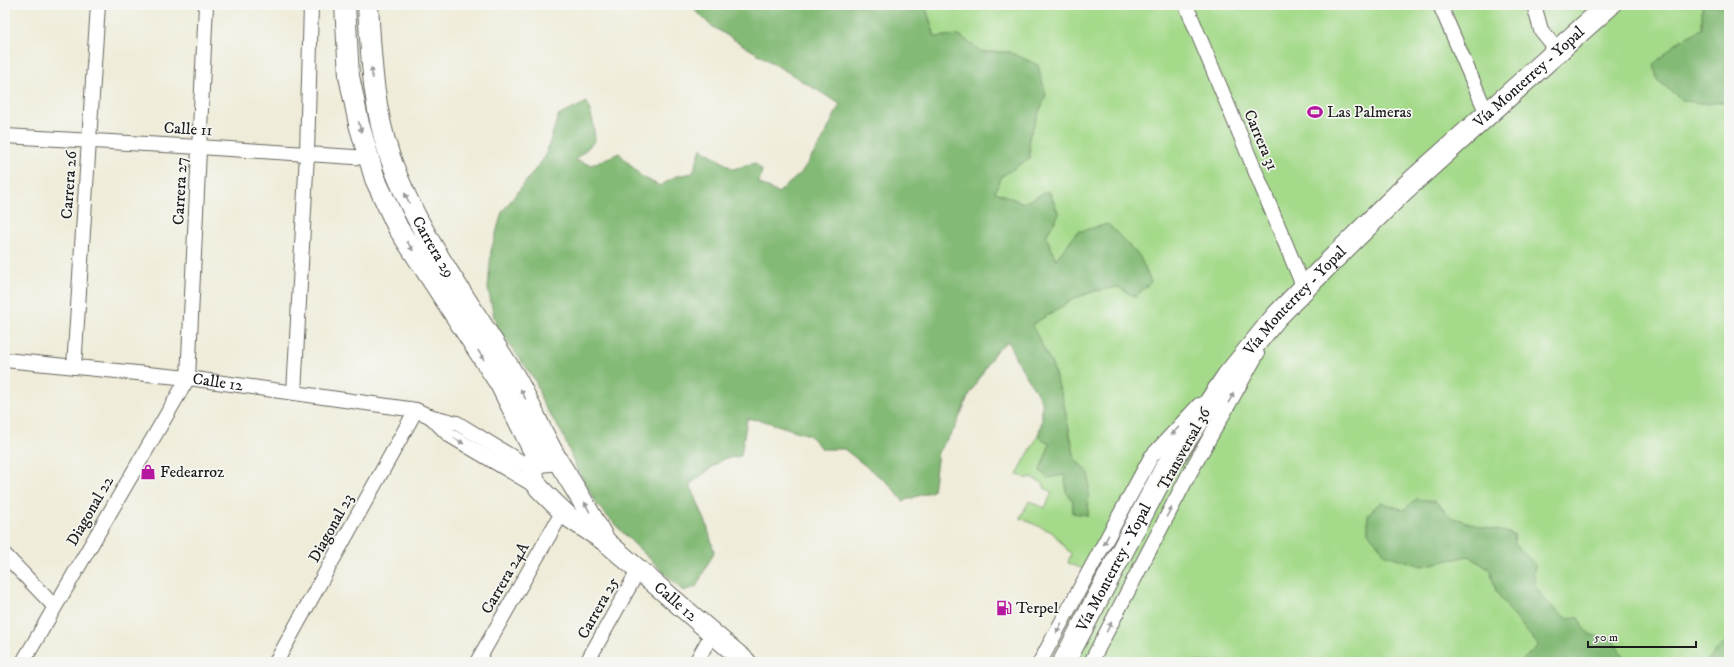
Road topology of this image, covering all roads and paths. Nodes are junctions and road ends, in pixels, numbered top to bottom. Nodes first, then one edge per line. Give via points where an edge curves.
1 (98, 5) edge
2 (206, 5) edge
3 (310, 5) edge
4 (345, 5) edge
5 (368, 5) edge
6 (1186, 5) edge
7 (1440, 5) edge
8 (1534, 5) edge
9 (1609, 5) edge
10 (1558, 51) junction
11 (1488, 114) junction
12 (5, 136) edge
13 (90, 140) junction
14 (199, 146) junction
15 (307, 154) junction
16 (369, 158) junction
17 (1298, 294) junction
18 (1249, 351) junction
19 (5, 360) edge
20 (74, 366) junction
21 (188, 378) junction
22 (294, 393) junction
23 (416, 410) junction
24 (429, 416) junction
25 (536, 465) junction
26 (561, 466) junction
27 (539, 488) junction
28 (563, 511) junction
29 (605, 541) junction
30 (5, 555) edge
31 (638, 571) junction
32 (54, 606) junction
33 (712, 634) junction
34 (23, 662) edge
35 (276, 662) edge
36 (477, 662) edge
37 (587, 662) edge
38 (696, 662) edge
39 (746, 662) edge
40 (1040, 662) edge
41 (1064, 662) edge
42 (1091, 662) edge

1 - 13 street, Carrera 26
2 - 14 street, Carrera 27
3 - 15 street
4 -> 16 main road, Carrera 29 via 350,76 359,124
26 -> 5 main road, Carrera 29 via 515,378 422,228 406,197 389,156 381,123 372,72
6 - 17 street, Carrera 31
7 - 11 street
8 - 10 street via 1541,30
9 - 10 highway, Vía Monterrey - Yopal
10 - 11 highway, Vía Monterrey - Yopal
11 - 17 highway, Vía Monterrey - Yopal via 1398,195
12 - 13 street, Calle 11
13 - 14 street, Calle 11
13 - 20 street, Carrera 26
14 - 15 street, Calle 11
14 - 21 street, Carrera 27
15 - 16 street, Calle 11
15 - 22 street
16 -> 25 main road, Carrera 29 via 375,179 398,228 500,384
17 - 18 highway, Vía Monterrey - Yopal
42 -> 17 street, Transversal 36 via 1236,388
18 -> 40 street, Transversal 36 via 1151,457
18 - 41 highway, Vía Monterrey - Yopal via 1228,376 1165,470
19 - 20 street, Calle 12
20 - 21 street, Calle 12
21 - 22 street, Calle 12
21 - 32 street, Diagonal 22
22 - 23 street, Calle 12
23 - 24 street, Calle 12
23 - 35 street, Diagonal 23
24 - 25 street, Calle 12 via 457,423 514,458
24 -> 27 street, Calle 12 via 449,435
25 - 26 main road via 552,461
25 - 27 main road, Carrera 29 via 534,479
29 -> 26 main road, Carrera 29
27 - 28 main road, Carrera 29
28 - 29 main road, Carrera 29
28 - 36 street, Carrera 24A
29 - 31 main road, Calle 12
30 - 32 street
31 - 33 main road, Calle 12
31 - 37 street, Carrera 25
32 - 34 street, Diagonal 22
33 - 38 street
33 - 39 main road, Calle 12

